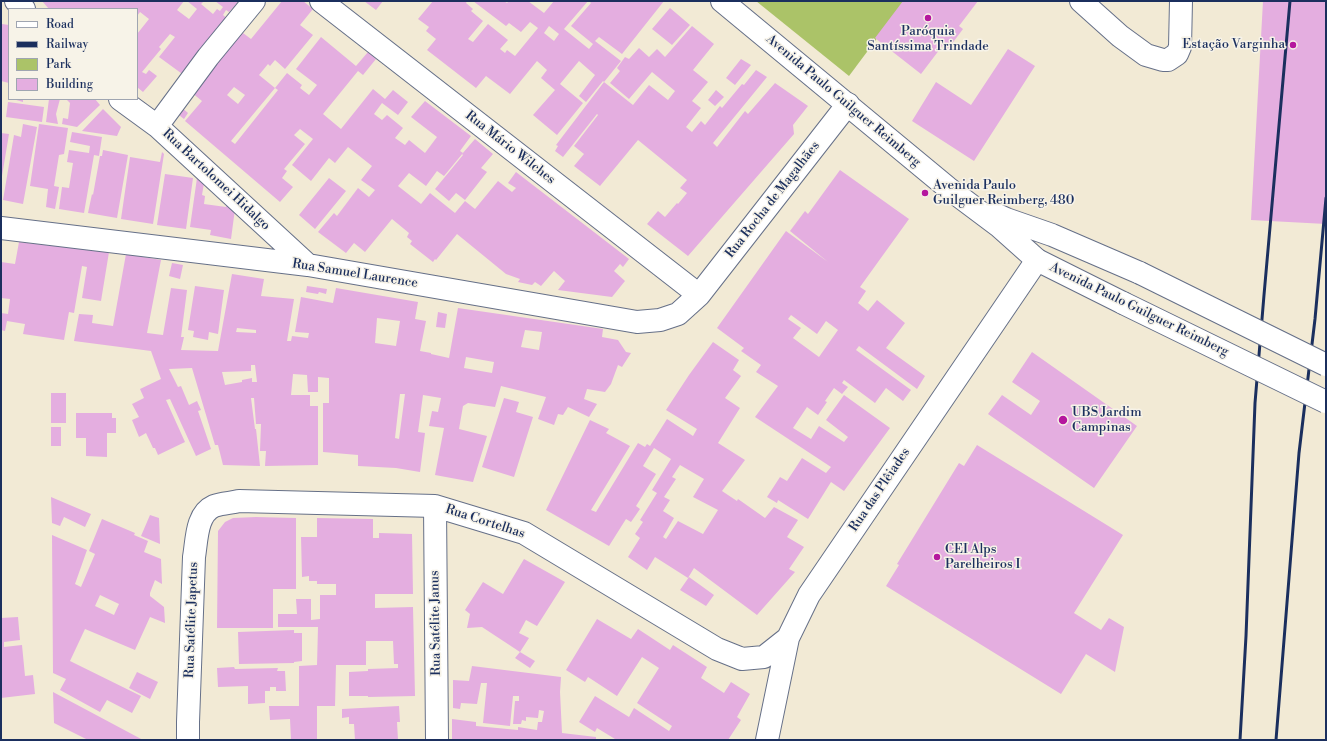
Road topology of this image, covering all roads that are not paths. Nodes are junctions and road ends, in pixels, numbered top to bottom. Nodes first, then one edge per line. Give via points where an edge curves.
1 (254, 1) edge
2 (322, 1) edge
3 (722, 1) edge
4 (1081, 1) edge
5 (1181, 1) edge
6 (121, 100) edge
7 (848, 104) junction
8 (157, 126) junction
9 (964, 200) junction
10 (1, 228) edge
11 (1052, 235) junction
12 (1037, 260) junction
13 (308, 265) junction
14 (699, 295) junction
15 (1326, 365) edge
16 (1326, 402) edge
17 (215, 506) joint
18 (435, 506) junction
19 (788, 638) junction
20 (188, 731) edge
21 (172, 740) edge
22 (437, 740) edge
23 (767, 740) edge

1 - 8 street
2 - 14 street, Rua Mário Wilches
3 - 7 street, Avenida Paulo Guilguer Reimberg
4 - 5 street via 1146,55 1163,60 1177,54 1180,47
6 - 8 street, Rua Bartolomei Hidalgo
7 - 9 street, Avenida Paulo Guilguer Reimberg
7 - 14 street, Rua Rocha de Magalhães
8 - 13 street, Rua Bartolomei Hidalgo
9 - 11 street, Avenida Paulo Guilguer Reimberg via 1006,219
9 - 12 street, Avenida Paulo Guilguer Reimberg via 1000,227
10 - 13 street, Rua Samuel Laurence
11 - 12 street, Rua das Plêiades
11 - 15 street, Avenida Paulo Guilguer Reimberg, bridge via 1140,273
12 - 16 street, Avenida Paulo Guilguer Reimberg, bridge
12 - 19 street, Rua das Plêiades via 809,595
13 - 14 street, Rua Samuel Laurence via 636,322 660,320 678,314
17 - 18 street, Rua Cortelhas via 239,501
17 - 20 street, Rua Satélite Japetus via 206,512 200,521 194,557
18 - 19 street, Rua Cortelhas via 524,533 710,645 742,659 764,657
18 - 22 street, Rua Satélite Janus
19 - 23 street, Rua das Plêiades
20 - 21 street

